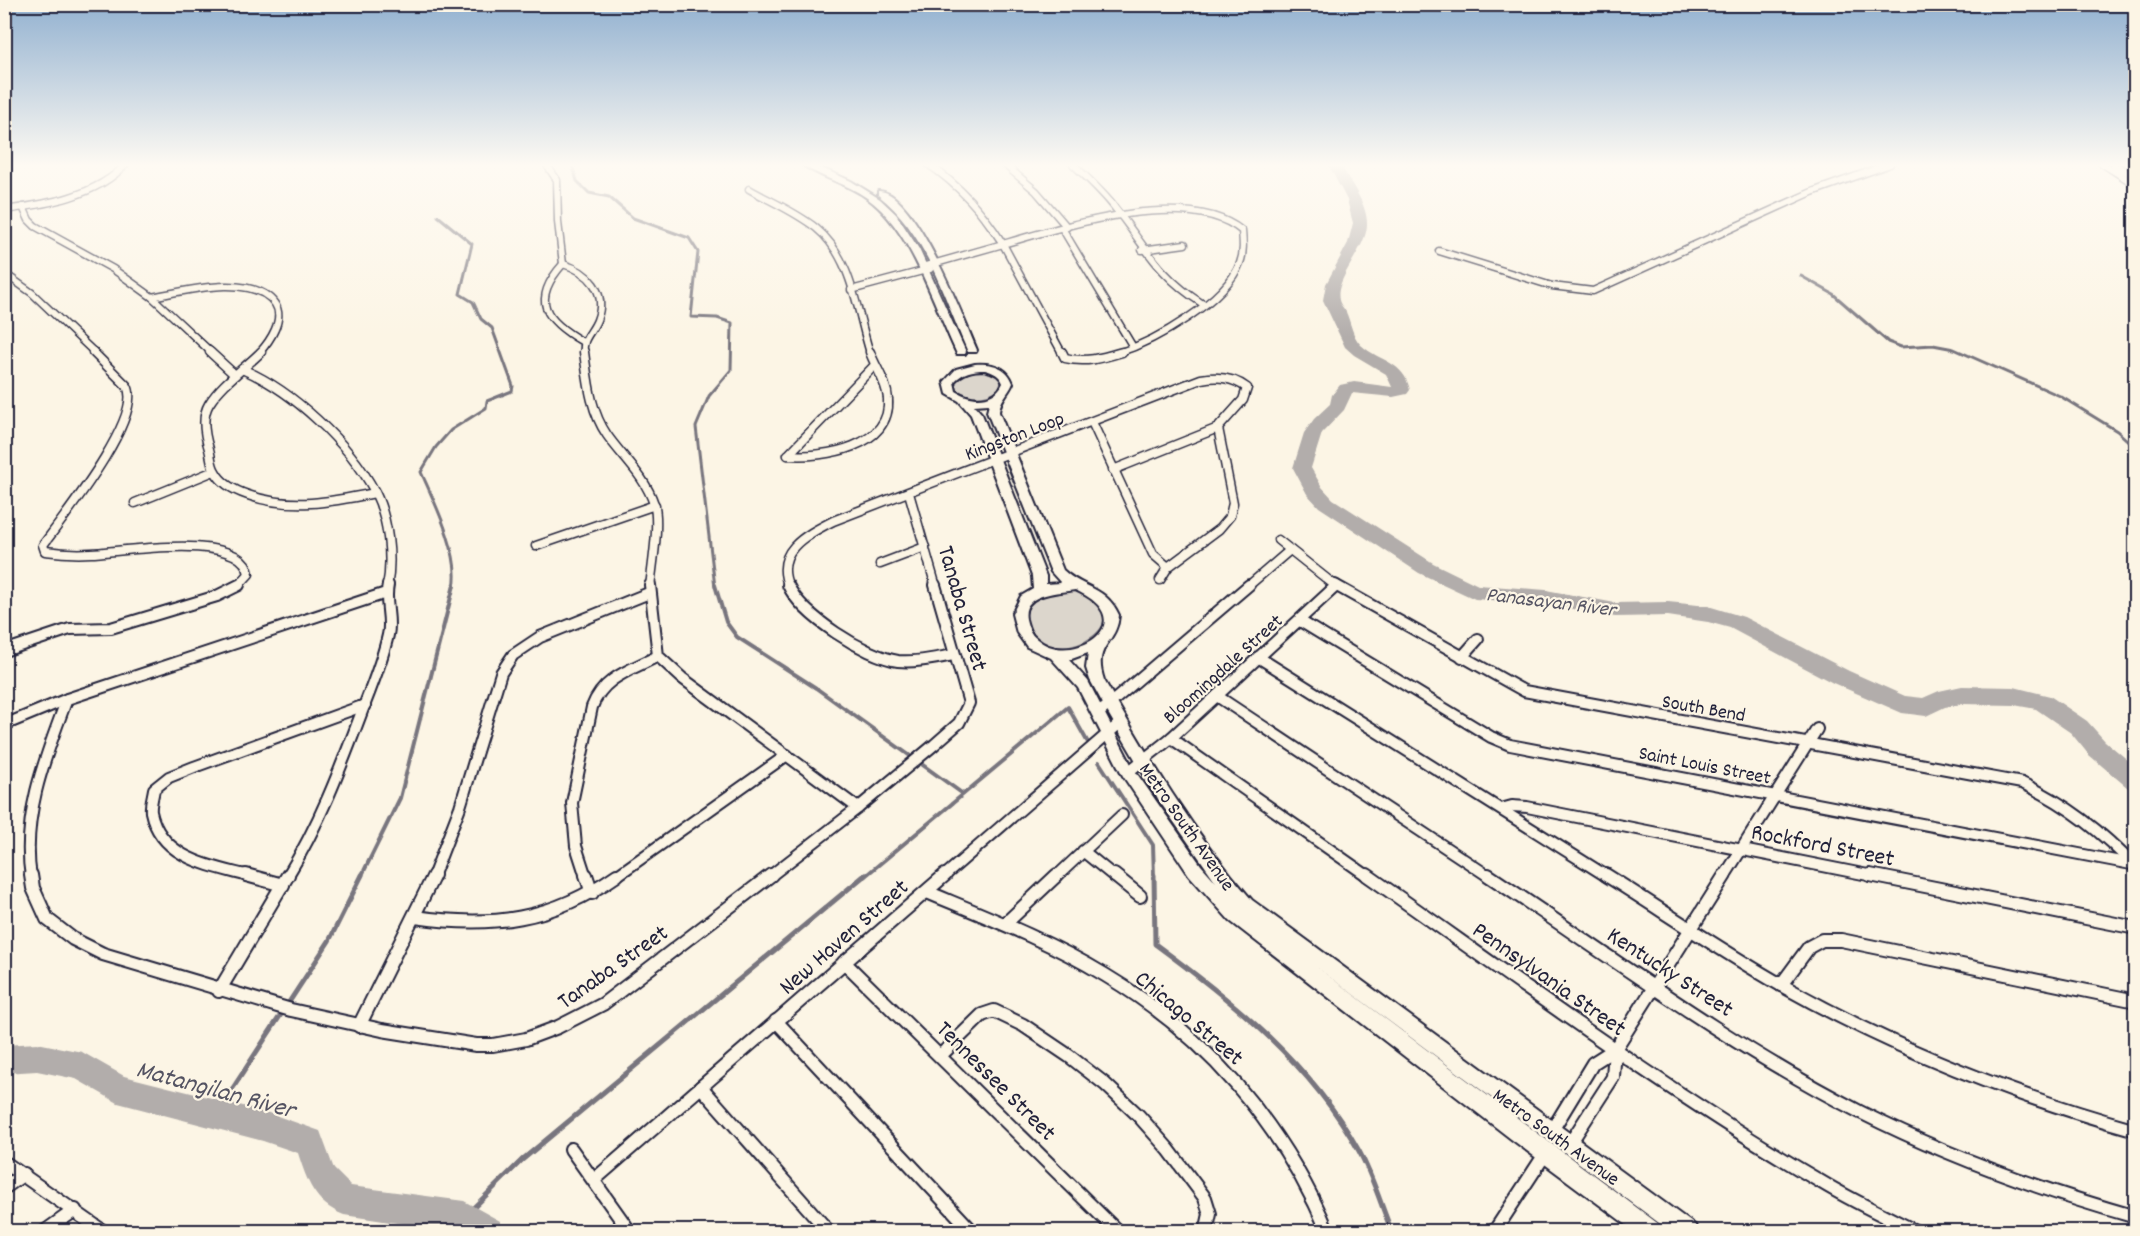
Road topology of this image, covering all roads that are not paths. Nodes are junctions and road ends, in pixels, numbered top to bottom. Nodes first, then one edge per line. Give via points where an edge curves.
1 (31, 222) edge
2 (558, 222) edge
3 (805, 222) edge
4 (896, 222) edge
5 (910, 222) edge
6 (988, 222) edge
7 (1060, 222) edge
8 (1089, 222) edge
9 (1124, 222) edge
10 (1230, 222) edge
11 (1746, 222) edge
12 (1064, 227) junction
13 (1003, 244) junction
14 (1185, 244) dead end
15 (1142, 250) junction
16 (1439, 251) dead end
17 (563, 264) junction
18 (935, 266) junction
19 (923, 269) junction
20 (4, 273) edge
21 (851, 290) junction
22 (152, 297) junction
23 (1203, 304) junction
24 (583, 342) junction
25 (1133, 347) junction
26 (874, 366) junction
27 (985, 367) junction
28 (963, 370) junction
29 (239, 372) junction
30 (995, 398) junction
31 (964, 400) junction
32 (1092, 422) junction
33 (1218, 428) junction
34 (1010, 454) junction
35 (994, 460) junction
36 (214, 471) junction
37 (1113, 471) junction
38 (375, 493) junction
39 (909, 493) junction
40 (135, 503) dead end
41 (655, 505) junction
42 (1278, 540) dead end
43 (536, 546) dead end
44 (925, 548) junction
45 (1290, 550) junction
46 (880, 564) dead end
47 (1168, 567) junction
48 (1160, 580) dead end
49 (1074, 586) junction
50 (1336, 586) junction
51 (1040, 591) junction
52 (386, 593) junction
53 (649, 593) junction
54 (1300, 621) junction
55 (1478, 639) dead end
56 (1096, 645) junction
57 (4, 651) edge
58 (1054, 652) junction
59 (954, 655) junction
60 (658, 656) junction
61 (1258, 657) junction
62 (1462, 657) junction
63 (1217, 696) junction
64 (67, 699) junction
65 (365, 705) junction
66 (1105, 708) junction
67 (4, 725) edge
68 (1114, 728) junction
69 (1817, 729) dead end
70 (1171, 738) junction
71 (1808, 744) junction
72 (787, 755) junction
73 (1142, 762) junction
74 (1128, 772) junction
75 (1776, 795) junction
76 (858, 808) junction
77 (1501, 809) junction
78 (1122, 815) dead end
79 (1742, 850) junction
80 (1083, 851) junction
81 (2134, 866) edge
82 (284, 885) junction
83 (927, 892) junction
84 (592, 893) junction
85 (1140, 896) dead end
86 (415, 917) junction
87 (1005, 924) junction
88 (2136, 928) edge
89 (1692, 929) junction
90 (844, 962) junction
91 (1781, 985) junction
92 (1655, 986) junction
93 (219, 991) junction
94 (2136, 1001) edge
95 (776, 1021) junction
96 (359, 1026) junction
97 (1615, 1049) junction
98 (941, 1055) junction
99 (701, 1087) junction
100 (2136, 1130) edge
101 (1551, 1132) junction
102 (1569, 1145) junction
103 (572, 1149) dead end
104 (1547, 1153) junction
105 (4, 1162) edge
106 (24, 1174) junction
107 (594, 1180) junction
108 (4, 1188) edge
109 (75, 1210) junction
110 (2136, 1217) edge
111 (44, 1232) edge
112 (104, 1232) edge
113 (630, 1232) edge
114 (829, 1232) edge
115 (973, 1232) edge
116 (1118, 1232) edge
117 (1206, 1232) edge
118 (1328, 1232) edge
119 (1494, 1232) edge
120 (1653, 1232) edge
121 (1688, 1232) edge
122 (1917, 1232) edge

1 - 22 street via 113,269
2 - 17 street
3 - 21 street via 834,247
4 - 19 street via 912,243
5 - 18 street via 924,240
6 - 13 street
7 - 12 street
8 - 12 street
9 - 15 street
10 - 23 street via 1242,231 1244,255 1223,289
11 - 16 street via 1593,291 1552,286
12 - 13 street
12 - 25 street
13 - 18 street
13 - 25 street via 1065,358 1071,362 1092,362
14 - 15 street
15 - 23 street via 1181,291
17 - 24 street via 587,275 601,301 597,320
17 - 24 street via 546,284 545,305 550,320 558,328
18 - 19 street
18 - 27 street via 973,352
19 - 21 street
19 - 28 street via 962,354
20 - 57 street via 47,306 130,389 130,403 104,459 44,546 45,551 213,549 244,561 249,574 237,587 217,596 111,628 70,629
21 - 26 street
22 - 29 street
22 - 29 street via 225,286 267,292 279,315 275,328 262,350
23 - 25 street
24 - 41 street via 591,403 601,424 636,469
26 - 26 street via 796,447 788,455 814,457 838,450 874,434 885,423 886,389
27 - 28 street
27 - 30 street via 1000,372 1008,380 1006,390
28 - 31 street via 948,385 951,392
29 - 36 street via 208,405 204,416
29 - 38 street via 263,378 290,396 322,425
30 - 31 street via 980,402
30 - 34 street, Metro South Avenue via 993,412
31 - 35 street via 976,414
32 - 33 street, Kingston Loop via 1201,379 1222,376 1240,382 1247,395
32 - 34 street, Kingston Loop
32 - 37 street
33 - 37 street
33 - 47 street via 1233,503 1230,516 1219,529
34 - 35 street, Kingston Loop
34 - 49 street, Metro South Avenue via 1057,572
35 - 39 street, Kingston Loop
35 - 51 street via 1039,576
36 - 38 street via 234,490 280,505 313,506
36 - 40 street
37 - 47 street via 1153,554
38 - 52 street via 389,555
39 - 44 street, Tanaba Street
39 - 59 street, Kingston Loop via 798,539 786,558 786,581 804,608 863,648 894,660
41 - 43 street
41 - 53 street
42 - 45 street, South Bend
44 - 46 street
44 - 59 street, Tanaba Street
45 - 50 street, South Bend
45 - 66 street
47 - 48 street
49 - 51 street
49 - 56 street, Metro South Avenue via 1095,593 1110,609 1110,628
50 - 54 street, Bloomingdale Street
50 - 62 street, South Bend
51 - 58 street, Metro South Avenue via 1021,608 1018,624 1028,641
52 - 64 street
52 - 65 street via 389,632
53 - 60 street
53 - 86 street via 530,642 512,656 499,677 446,846
54 - 61 street, Bloomingdale Street
54 - 75 street, Saint Louis Street via 1510,745
55 - 62 street
56 - 58 street via 1076,652
56 - 66 street, Metro South Avenue via 1093,668
58 - 66 street, Metro South Avenue
59 - 76 street, Tanaba Street via 969,702 959,723
60 - 72 street
60 - 84 street via 609,681 597,693 592,707 572,803 576,846
61 - 63 street, Bloomingdale Street
61 - 77 street
62 - 71 street, South Bend via 1512,686 1539,695
63 - 70 street, Bloomingdale Street
63 - 92 street, Kentucky Street
64 - 67 street
64 - 93 street, Tanaba Street via 39,776 30,820 34,890 44,914 62,932 94,950
65 - 82 street via 310,839
65 - 82 street via 194,767 169,777 154,789 151,811 158,829 189,860
66 - 68 street, Metro South Avenue
68 - 73 street, Metro South Avenue
68 - 74 street, Metro South Avenue
68 - 83 street, New Haven Street
69 - 71 street
70 - 73 street, Bloomingdale Street
70 - 97 street, Pennsylvania Street
71 - 75 street
71 - 81 street, South Bend via 2022,783 2051,798
72 - 76 street
72 - 84 street
73 - 74 street, Bloomingdale Street
73 - 101 street, Metro South Avenue via 1209,861 1246,905
74 - 104 street, Metro South Avenue via 1195,870 1236,916
75 - 79 street
75 - 81 street, Saint Louis Street
76 - 96 street, Tanaba Street via 603,1004 564,1025 520,1042 476,1045
77 - 79 street, Rockford Street via 1527,807
77 - 89 street
78 - 80 street
79 - 88 street, Rockford Street
79 - 89 street
80 - 85 street
80 - 87 street
82 - 93 street
83 - 87 street, Chicago Street
83 - 90 street, New Haven Street
84 - 86 street via 513,920 456,923
86 - 96 street
87 - 118 street, Chicago Street via 1128,989 1205,1051 1291,1155
89 - 91 street
89 - 92 street
90 - 95 street, New Haven Street
90 - 98 street, Tennessee Street
91 - 94 street via 1809,947 1822,940 1841,940
91 - 100 street via 1844,1020 1960,1074
92 - 97 street
92 - 110 street, Kentucky Street via 1774,1063 1909,1134 2050,1191
93 - 96 street, Tanaba Street
95 - 99 street, New Haven Street
95 - 115 street
97 - 101 street via 1593,1063
97 - 102 street via 1613,1077
97 - 122 street, Pennsylvania Street via 1819,1181
98 - 116 street, Tennessee Street
98 - 117 street via 981,1015 994,1011 1081,1063 1157,1133 1204,1197 1211,1212
99 - 107 street, New Haven Street
99 - 114 street
101 - 102 street, Metro South Avenue
101 - 104 street
102 - 104 street
102 - 121 street, Metro South Avenue
103 - 107 street
104 - 119 street
104 - 120 street, Metro South Avenue
105 - 106 street
106 - 108 street
106 - 109 street
107 - 113 street
109 - 111 street
109 - 112 street

